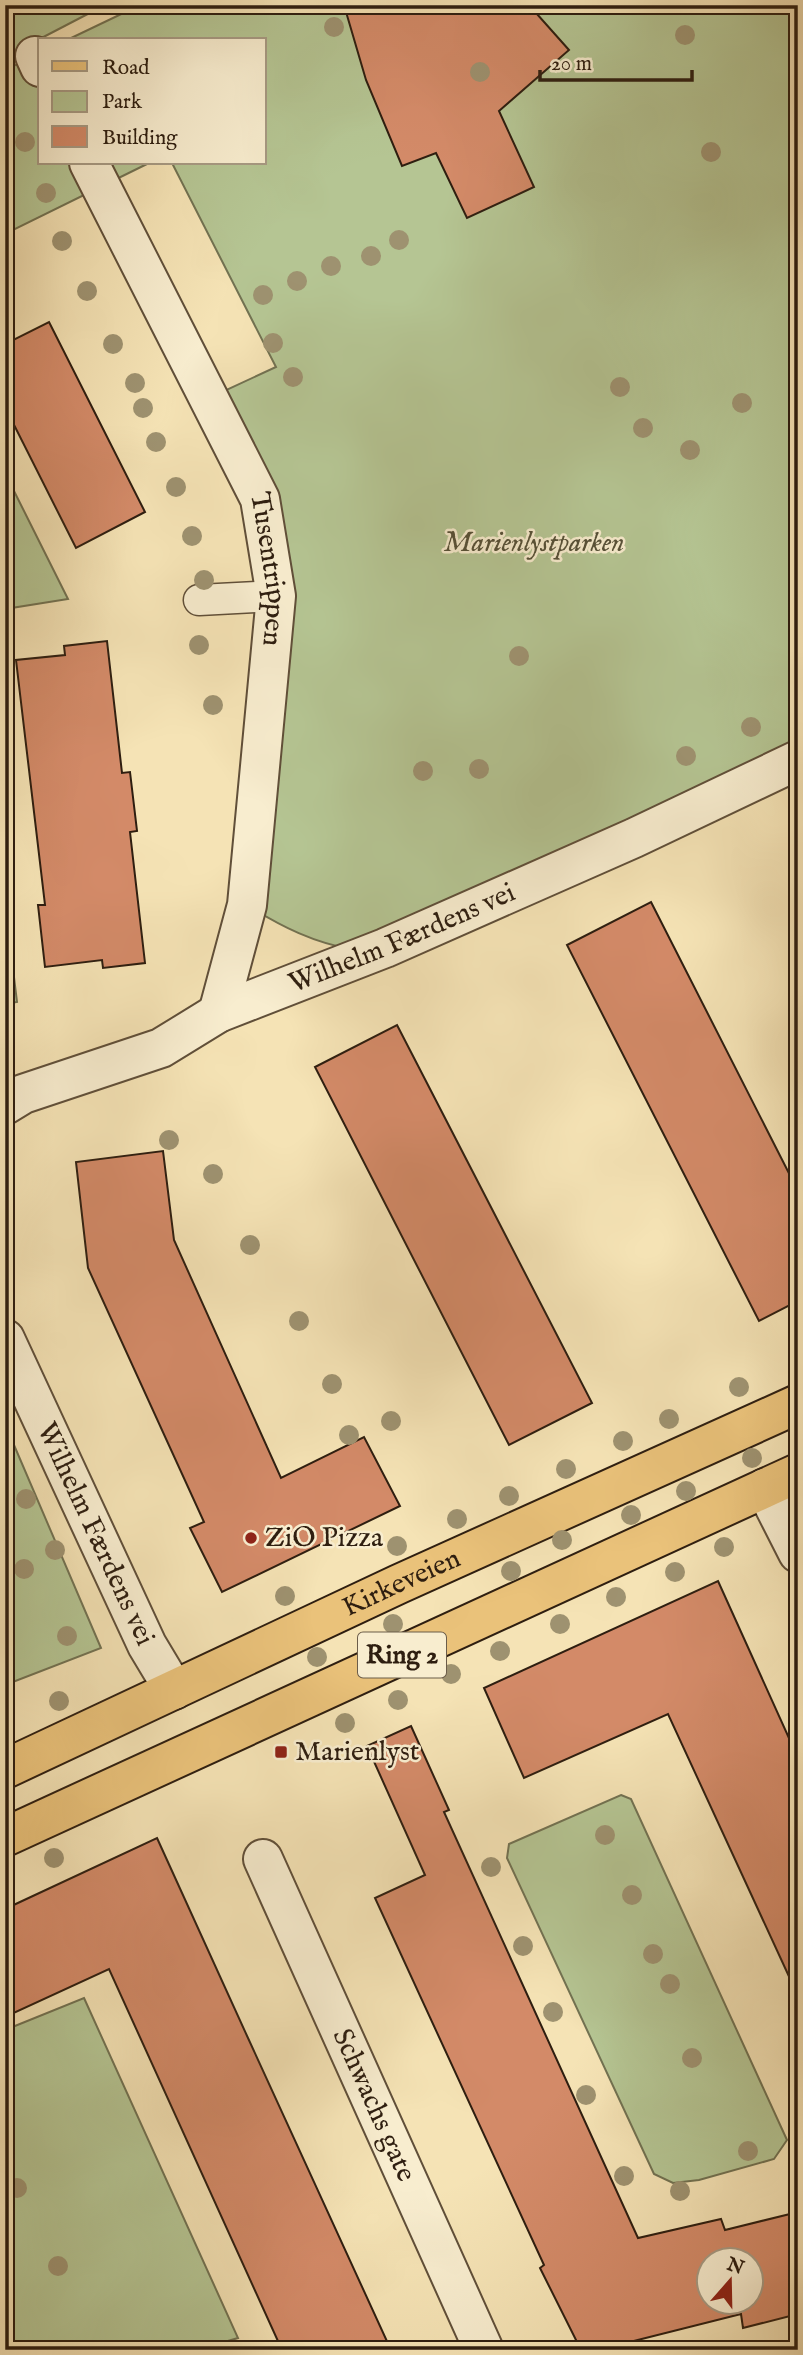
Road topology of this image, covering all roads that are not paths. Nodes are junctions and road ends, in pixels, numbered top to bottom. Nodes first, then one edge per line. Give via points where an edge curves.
1 (90, 164) edge
2 (276, 596) junction
3 (199, 600) dead end
4 (798, 760) edge
5 (218, 1013) junction
6 (5, 1105) edge
7 (5, 1339) edge
8 (798, 1404) edge
9 (782, 1480) edge
10 (798, 1553) edge
11 (174, 1690) junction
12 (5, 1769) edge
13 (5, 1837) edge
14 (263, 1859) dead end
15 (484, 2350) edge

1 - 2 street, Tusentrippen via 260,499
2 - 3 lane
2 - 5 street, Tusentrippen via 247,905
4 - 5 street, Wilhelm Færdens vei via 398,943
5 - 6 street, Wilhelm Færdens vei via 161,1048 23,1094
7 - 11 street, Wilhelm Færdens vei via 147,1645
8 - 11 main road, Kirkeveien / Ring 2
9 - 10 street
9 - 13 main road, Ring 2
11 - 12 main road, Kirkeveien / Ring 2
14 - 15 street, Schwachs gate

